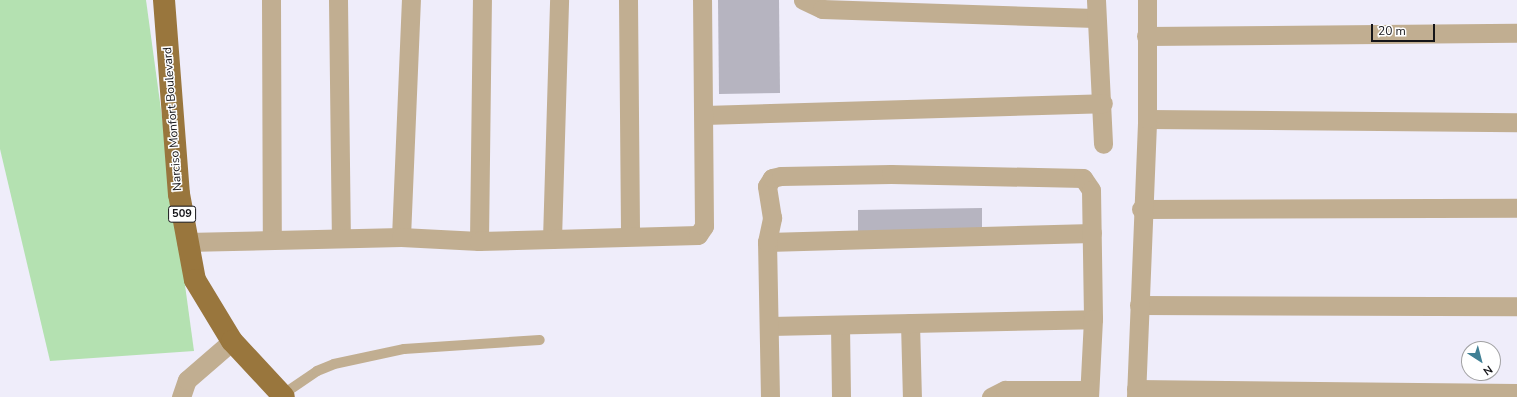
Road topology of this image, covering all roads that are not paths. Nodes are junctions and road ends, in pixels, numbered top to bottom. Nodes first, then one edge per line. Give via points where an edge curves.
1 (164, 0) edge
2 (271, 0) edge
3 (338, 0) edge
4 (411, 0) edge
5 (482, 0) edge
6 (559, 0) edge
7 (628, 0) edge
8 (702, 0) edge
9 (803, 0) edge
10 (1147, 0) edge
11 (1096, 9) edge
12 (1517, 33) edge
13 (1146, 36) junction
14 (1103, 103) junction
15 (704, 115) junction
16 (1147, 119) junction
17 (1517, 122) edge
18 (1103, 144) dead end
19 (1517, 208) edge
20 (1141, 209) junction
21 (1092, 233) junction
22 (630, 236) junction
23 (341, 237) junction
24 (401, 237) junction
25 (272, 239) junction
26 (552, 239) junction
27 (479, 241) junction
28 (186, 242) junction
29 (767, 242) junction
30 (1139, 305) junction
31 (1517, 306) edge
32 (1093, 319) junction
33 (910, 323) junction
34 (840, 325) junction
35 (770, 326) junction
36 (540, 340) dead end
37 (232, 342) junction
38 (1136, 393) edge
39 (1517, 393) edge
40 (1089, 394) edge
41 (283, 396) edge
42 (181, 397) edge
43 (770, 397) edge
44 (841, 397) edge
45 (912, 397) edge
46 (991, 397) edge

1 - 28 main road, Narciso Monfort Boulevard / 509 via 179,194
2 - 25 street
3 - 23 street
4 - 24 street
5 - 27 street
6 - 26 street
7 - 22 street
8 - 15 street
9 - 11 street via 822,9
10 - 13 street
11 - 14 street
12 - 13 street
13 - 16 street
14 - 15 street
14 - 18 street
15 - 22 street via 704,226 698,234 690,237
16 - 17 street
16 - 20 street
19 - 20 street
20 - 30 street
21 - 29 street
21 - 29 street via 1091,190 1083,178 1070,175 781,176 772,178 767,186 772,218
21 - 32 street
22 - 26 street
23 - 24 street
23 - 25 street
24 - 27 street
25 - 28 street
26 - 27 street
28 - 37 main road, Narciso Monfort Boulevard / 509 via 195,280
29 - 35 street
30 - 31 street
30 - 38 street
32 - 33 street
32 - 40 street
33 - 34 street
33 - 45 street
34 - 35 street
34 - 44 street
35 - 43 street
36 - 41 lane via 404,349 334,364 317,371
37 - 41 main road, Narciso Monfort Boulevard / 509
37 - 42 street via 187,380
38 - 39 street
40 - 46 street via 1005,390

